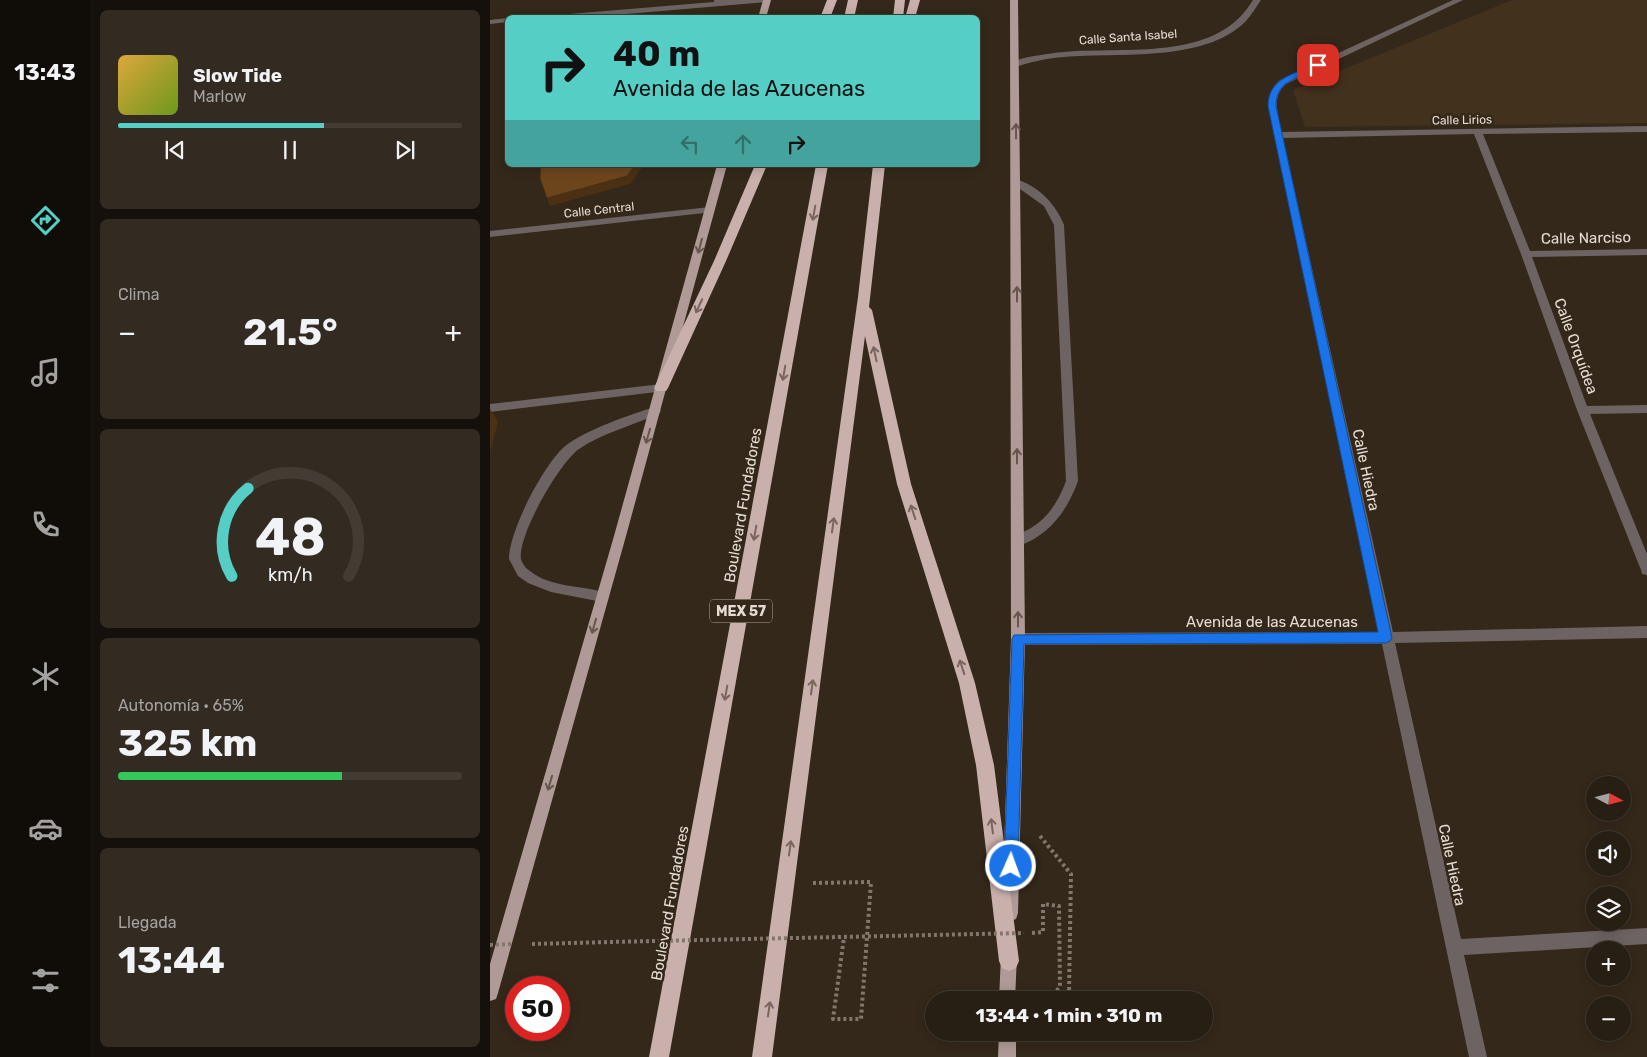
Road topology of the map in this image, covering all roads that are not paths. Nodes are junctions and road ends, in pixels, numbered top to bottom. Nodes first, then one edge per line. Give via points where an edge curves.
1 (767, 0) edge
2 (832, 0) edge
3 (852, 0) edge
4 (900, 0) edge
5 (915, 0) edge
6 (1014, 0) edge
7 (1257, 0) edge
8 (1459, 0) edge
9 (717, 2) edge
10 (577, 15) edge
11 (763, 15) edge
12 (826, 15) edge
13 (850, 15) edge
14 (898, 15) edge
15 (911, 15) edge
16 (505, 20) edge
17 (490, 22) edge
18 (1015, 64) junction
19 (1647, 129) edge
20 (1478, 132) junction
21 (1278, 135) junction
22 (721, 167) edge
23 (760, 167) edge
24 (822, 167) edge
25 (879, 167) edge
26 (1016, 182) junction
27 (710, 210) junction
28 (490, 234) edge
29 (1647, 252) edge
30 (1526, 254) junction
31 (864, 297) junction
32 (661, 388) junction
33 (490, 408) edge
34 (1647, 409) edge
35 (1583, 410) junction
36 (655, 411) junction
37 (1018, 541) junction
38 (1647, 570) edge
39 (602, 597) junction
40 (1647, 632) edge
41 (1386, 638) junction
42 (1018, 639) junction
43 (1647, 936) edge
44 (1453, 948) junction
45 (1009, 961) junction
46 (1007, 991) edge
47 (490, 994) edge
48 (1008, 1041) edge
49 (660, 1057) edge
50 (762, 1057) edge
51 (1007, 1057) edge
52 (1478, 1057) edge

1 - 9 street
1 - 11 main road
2 - 12 highway
3 - 13 highway
4 - 14 highway
5 - 15 highway
6 - 18 main road
7 - 18 street, Calle Santa Isabel via 1233,28 1189,46 1048,56
8 - 21 street, Calle Hiedra via 1275,88 1272,106
9 - 10 street
16 - 17 street
26 -> 18 main road
19 - 20 street, Calle Lirios
20 - 21 street, Calle Lirios
20 - 30 street, Calle Orquídea
21 - 41 street, Calle Hiedra
22 - 27 main road
23 -> 32 highway
24 -> 49 highway, Boulevard Fundadores / MEX 57
25 - 31 highway
37 -> 26 main road
26 - 37 street via 1046,200 1059,224 1072,481 1067,498 1054,518 1034,535
27 - 28 street, Calle Central
27 -> 32 main road
29 - 30 street, Calle Narciso
30 - 35 street, Calle Orquídea
45 -> 31 highway via 985,765 969,692 904,484
50 -> 31 highway
32 - 33 street
32 - 36 main road
34 - 35 street
35 - 38 street, Calle Orquídea
36 -> 39 main road
36 - 39 street via 569,450 544,484 517,541 515,559 525,575 544,584
42 -> 37 main road
39 -> 47 main road
40 - 41 street, Avenida de las Azucenas
41 - 42 street, Avenida de las Azucenas
41 - 44 street, Calle Hiedra
42 - 45 main road
43 - 44 street
44 - 52 street, Calle Hiedra
45 - 46 main road
48 - 51 main road

